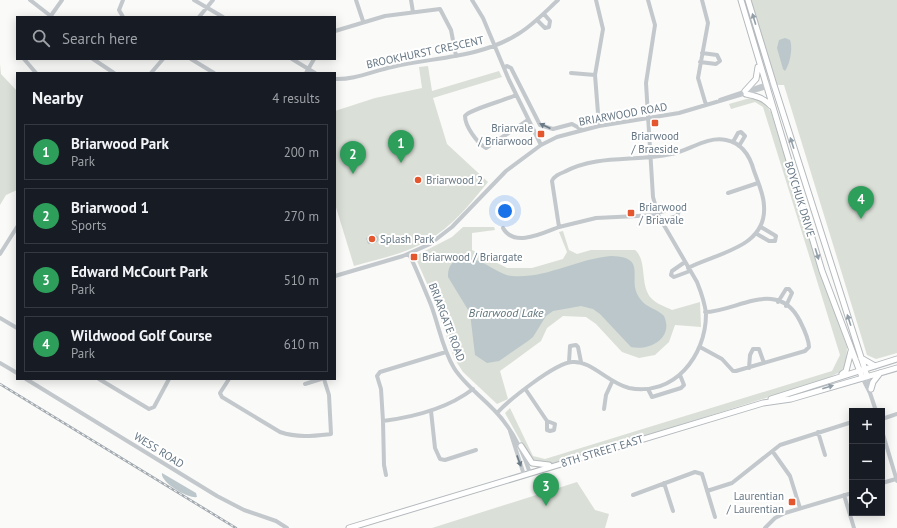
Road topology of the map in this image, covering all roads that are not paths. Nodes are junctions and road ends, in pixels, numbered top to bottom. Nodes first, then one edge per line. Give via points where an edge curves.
1 (30, 0) edge
2 (62, 0) edge
3 (123, 0) edge
4 (194, 0) edge
5 (213, 0) edge
6 (356, 0) edge
7 (411, 0) edge
8 (558, 0) edge
9 (596, 0) edge
10 (648, 0) edge
11 (702, 0) edge
12 (741, 0) edge
13 (748, 0) edge
14 (475, 1) edge
15 (207, 7) junction
16 (413, 12) junction
17 (544, 14) junction
18 (50, 16) edge
19 (52, 16) edge
20 (122, 16) edge
21 (199, 16) edge
22 (221, 16) edge
23 (537, 20) junction
24 (363, 21) junction
25 (336, 31) edge
26 (495, 46) junction
27 (702, 53) junction
28 (756, 54) junction
29 (456, 56) junction
30 (25, 60) edge
31 (94, 60) edge
32 (162, 60) edge
33 (193, 60) edge
34 (293, 60) edge
35 (313, 60) edge
36 (700, 62) junction
37 (504, 68) junction
38 (307, 71) edge
39 (35, 72) edge
40 (108, 72) edge
41 (152, 72) edge
42 (212, 72) edge
43 (571, 73) dead end
44 (595, 75) junction
45 (336, 79) edge
46 (773, 83) junction
47 (766, 86) junction
48 (746, 92) junction
49 (516, 95) junction
50 (706, 105) junction
51 (774, 109) junction
52 (648, 118) junction
53 (528, 120) junction
54 (599, 126) junction
55 (581, 129) junction
56 (733, 142) junction
57 (541, 145) junction
58 (739, 146) junction
59 (650, 157) junction
60 (758, 183) junction
61 (728, 193) dead end
62 (657, 214) junction
63 (661, 222) junction
64 (559, 227) junction
65 (761, 227) junction
66 (503, 228) dead end
67 (16, 229) edge
68 (757, 234) junction
69 (0, 254) edge
70 (409, 254) junction
71 (685, 262) junction
72 (689, 269) junction
73 (336, 276) edge
74 (778, 302) junction
75 (786, 306) junction
76 (705, 312) junction
77 (0, 318) edge
78 (15, 327) edge
79 (700, 347) junction
80 (851, 351) junction
81 (446, 352) junction
82 (861, 358) junction
83 (897, 359) edge
84 (569, 362) junction
85 (581, 362) junction
86 (0, 363) edge
87 (764, 363) junction
88 (875, 366) junction
89 (750, 368) junction
90 (897, 368) edge
91 (862, 370) junction
92 (16, 372) edge
93 (880, 373) junction
94 (680, 375) junction
95 (864, 376) junction
96 (838, 377) junction
97 (28, 380) edge
98 (101, 380) edge
99 (168, 380) edge
100 (228, 380) edge
101 (320, 380) edge
102 (323, 380) edge
103 (612, 382) junction
104 (306, 384) dead end
105 (473, 389) junction
106 (648, 389) junction
107 (526, 390) junction
108 (870, 391) junction
109 (763, 403) junction
110 (875, 408) edge
111 (604, 409) dead end
112 (431, 411) junction
113 (497, 413) junction
114 (897, 414) edge
115 (885, 418) edge
116 (383, 421) junction
117 (547, 421) dead end
118 (849, 423) edge
119 (508, 427) junction
120 (818, 432) junction
121 (885, 441) edge
122 (521, 446) junction
123 (476, 450) dead end
124 (772, 452) junction
125 (825, 455) dead end
126 (566, 462) junction
127 (530, 473) junction
128 (386, 475) dead end
129 (524, 475) junction
130 (897, 480) edge
131 (885, 482) edge
132 (664, 484) junction
133 (707, 491) junction
134 (849, 494) edge
135 (632, 495) dead end
136 (844, 495) junction
137 (800, 508) junction
138 (673, 511) dead end
139 (715, 517) dead end
140 (287, 528) edge
141 (350, 528) edge
142 (765, 528) edge
143 (854, 528) edge

1 - 18 street
2 - 19 street
3 - 20 street via 119,10
4 - 15 street
5 - 15 street
6 - 24 street
7 - 16 street
8 - 17 street, BROOKHURST CRESCENT
9 - 44 street via 603,29
10 - 52 street via 654,16 655,31 646,72
11 - 27 street via 708,23
12 - 28 main road, BOYCHUK DRIVE
46 -> 13 main road, BOYCHUK DRIVE
14 - 26 street
15 - 21 street
15 - 22 street
16 - 24 street
16 - 29 street via 439,8 443,11 451,30
17 - 23 street, BROOKHURST CRESCENT
17 - 23 street via 550,21 549,27 545,28
23 - 26 street, BROOKHURST CRESCENT via 519,34
24 - 25 street
26 - 29 street, BROOKHURST CRESCENT
26 - 37 street
27 - 36 street
27 - 36 street via 717,55 720,61 716,64
28 - 47 main road, BOYCHUK DRIVE
28 - 48 main road via 758,75
29 - 45 street, BROOKHURST CRESCENT
30 - 39 street
31 - 40 street
32 - 41 street
33 - 42 street
34 - 38 street
35 - 38 street
36 - 50 street via 698,78
37 - 49 street
55 -> 37 street via 572,124 553,129 540,124 511,68
43 - 44 street
44 - 54 street
46 - 47 street, BRIARWOOD ROAD
82 -> 46 main road, BOYCHUK DRIVE
47 - 48 street, BRIARWOOD ROAD
47 - 51 main road, BOYCHUK DRIVE
48 - 50 street, BRIARWOOD ROAD via 724,97
48 - 51 main road via 764,99
49 - 53 street
49 - 53 street via 470,111 465,119 473,134 486,148
50 - 52 street, BRIARWOOD ROAD
51 -> 80 main road, BOYCHUK DRIVE via 822,271
52 - 54 street, BRIARWOOD ROAD
52 - 59 street
53 - 57 street
54 - 55 street, BRIARWOOD ROAD
55 - 57 street, BRIARWOOD ROAD
56 - 58 street
56 - 58 street via 741,132 745,136
56 - 59 street via 713,139 685,151
57 - 70 street, BRIARWOOD ROAD via 506,171 444,235
58 - 60 street via 751,160
59 - 62 street via 651,182
59 - 64 street via 593,161 567,170 554,178
60 - 61 street
60 - 65 street via 764,206
62 - 63 street
62 - 63 street via 674,208 679,211 677,216
62 - 64 street via 596,218
63 - 71 street
64 - 66 street via 530,237 510,235
65 - 68 street
65 - 68 street via 776,236 775,241 769,241
67 - 69 street
68 - 72 street via 740,247
70 - 73 street, BRIARWOOD ROAD
70 - 81 street, BRIARGATE ROAD via 431,305
71 - 72 street
71 - 72 street via 671,274 679,277
72 - 76 street via 701,292
74 - 75 street
74 - 75 street via 786,289 789,289 792,293
74 - 76 street via 762,298
75 - 87 street via 799,318 809,347 805,352
76 - 79 street
77 - 78 street
79 - 89 street via 722,359 733,371
79 - 94 street via 689,367
80 - 91 main road, BOYCHUK DRIVE
80 - 96 main road via 846,371
81 - 105 street, BRIARGATE ROAD via 459,375
81 - 116 street via 380,372 377,376 381,389
82 - 88 main road
82 - 91 main road, BOYCHUK DRIVE
83 - 88 main road, 8TH STREET EAST
84 - 85 street
84 - 85 street via 570,346 576,345
84 - 107 street via 552,370
85 - 103 street
86 - 92 street
87 - 89 street
87 - 89 street via 759,349 753,349 750,355
88 - 91 main road, 8TH STREET EAST
90 - 93 main road, 8TH STREET EAST
91 - 95 main road, BOYCHUK DRIVE
91 - 96 main road, 8TH STREET EAST
93 - 95 main road, 8TH STREET EAST
93 - 108 main road
94 - 106 street via 664,385
94 - 106 street via 684,385 681,388 652,397
95 - 108 street, BOYCHUK DRIVE
109 -> 95 main road, 8TH STREET EAST via 791,399
96 - 109 main road, 8TH STREET EAST
97 - 140 street, WESS ROAD via 217,496
98 - 99 street via 149,409 154,407
100 - 102 street via 220,393 222,397 280,432 302,437 331,434 329,395
101 - 104 street
103 - 106 street via 630,388
103 - 111 street via 606,395
105 - 112 street via 464,396
105 - 113 street, BRIARGATE ROAD
107 - 113 street
107 - 117 street
108 - 110 street, BOYCHUK DRIVE
109 - 126 main road, 8TH STREET EAST
112 - 116 street
112 - 123 street via 434,448 440,459
113 - 119 street, BRIARGATE ROAD
114 - 115 street
116 - 128 street
118 - 120 street
119 - 122 street, BRIARGATE ROAD
119 -> 129 street, BRIARGATE ROAD
120 - 124 street via 789,441
120 - 125 street
121 - 130 street
122 - 126 main road via 528,459 536,465
122 - 127 street, BRIARGATE ROAD
124 - 133 street via 732,483
124 - 137 street via 790,476
126 - 127 main road, 8TH STREET EAST
127 - 129 main road, 8TH STREET EAST
129 - 141 main road, 8TH STREET EAST
130 - 131 street
132 - 133 street via 695,472 702,474
132 - 135 street
132 - 138 street
133 - 139 street
134 - 136 street
136 - 137 street
136 - 143 street
137 - 142 street via 775,518

